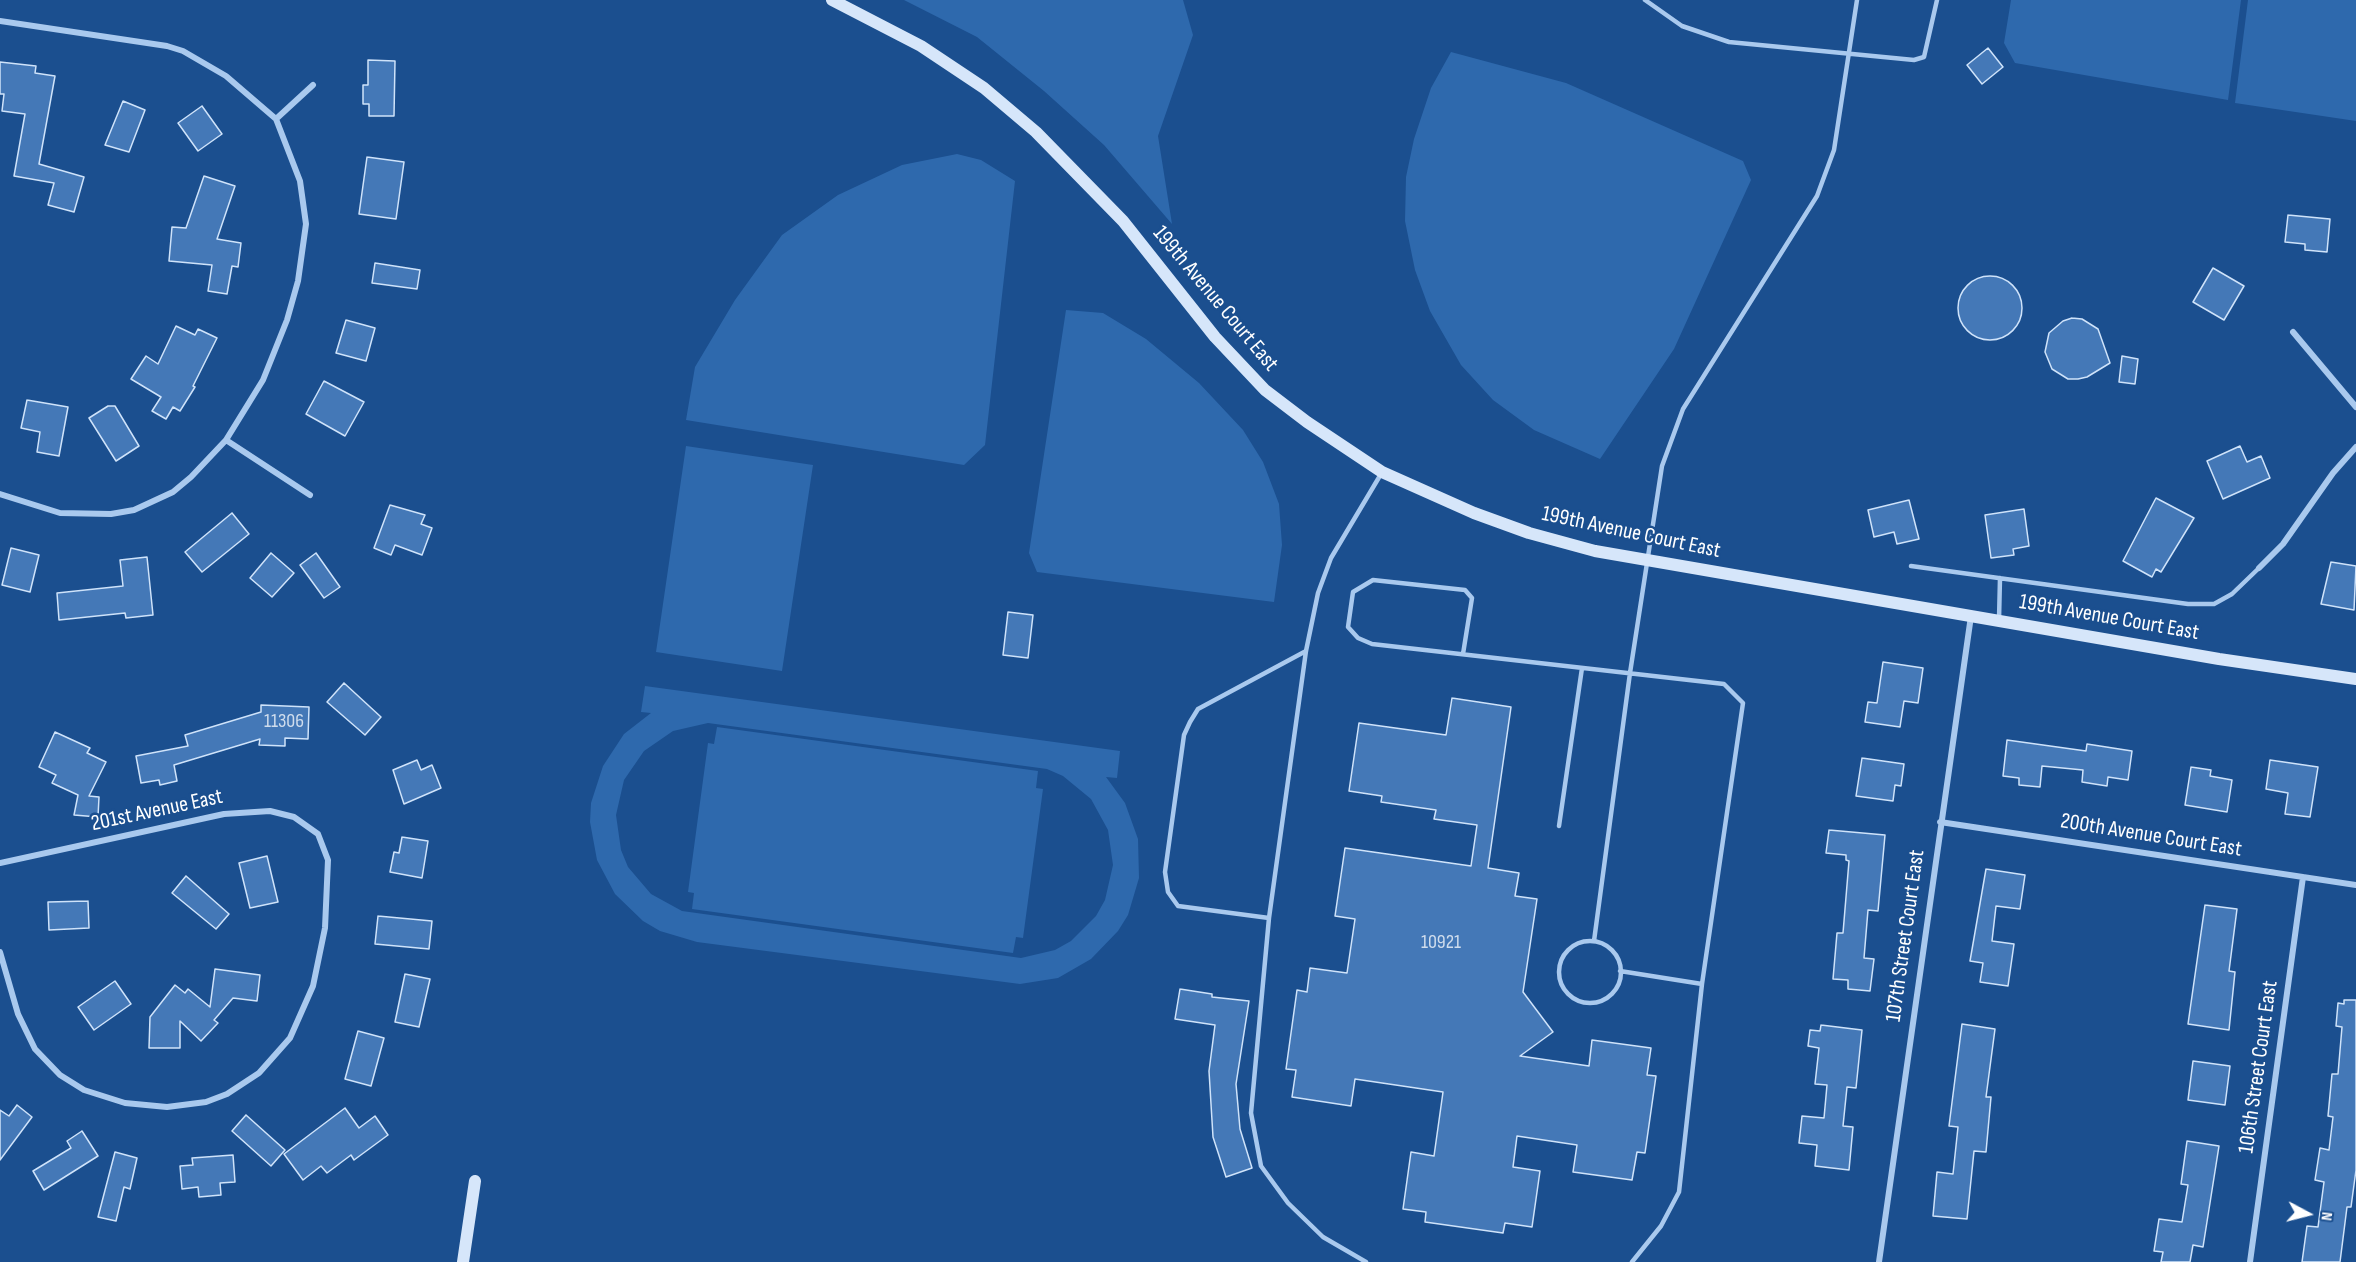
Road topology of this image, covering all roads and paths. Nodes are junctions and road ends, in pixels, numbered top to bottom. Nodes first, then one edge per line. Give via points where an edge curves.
1 (832, 0) edge
2 (1645, 0) edge
3 (1857, 0) edge
4 (1937, 0) edge
5 (0, 21) edge
6 (1849, 55) junction
7 (312, 85) dead end
8 (276, 119) junction
9 (2294, 332) dead end
10 (2356, 407) edge
11 (226, 440) junction
12 (2356, 447) edge
13 (1383, 472) junction
14 (0, 494) edge
15 (310, 495) dead end
16 (1646, 558) junction
17 (1911, 566) dead end
18 (2259, 568) joint
19 (2001, 578) junction
20 (1971, 616) junction
21 (1999, 621) junction
22 (1306, 651) junction
23 (1463, 654) junction
24 (1582, 668) junction
25 (1630, 673) junction
26 (2356, 680) edge
27 (1940, 822) junction
28 (1559, 826) dead end
29 (0, 863) edge
30 (2303, 877) junction
31 (2356, 885) edge
32 (1269, 918) junction
33 (1594, 941) junction
34 (0, 952) edge
35 (1620, 971) junction
36 (1702, 984) junction
37 (475, 1181) dead end
38 (464, 1262) edge
39 (1366, 1262) edge
40 (1632, 1262) edge
41 (1879, 1262) edge
42 (2250, 1262) edge

1 - 13 main road, 199th Avenue Court East via 921,45 984,88 1036,132 1123,221 1215,337 1264,390
2 - 6 lane via 1682,26 1729,42
3 - 6 lane
4 - 6 lane via 1924,57 1914,60
5 - 8 street via 148,42 183,51 226,76
6 - 16 lane via 1834,150 1817,196 1683,409 1662,466
7 - 8 street
8 - 11 street via 300,182 306,224 304,243 287,320 271,360
9 - 10 street
11 - 14 street via 173,492 134,510 87,516 60,513
11 - 15 street
12 - 18 street via 2283,544
13 - 16 main road, 199th Avenue Court East via 1473,513 1529,533 1595,551
13 - 22 lane via 1332,558 1318,593
16 - 20 main road, 199th Avenue Court East via 1774,584
16 - 25 lane
17 - 19 lane
18 - 19 lane via 2232,594 2214,604 2188,604
19 - 21 lane
20 - 21 main road, 199th Avenue Court East
20 - 27 street, 107th Street Court East
21 - 26 main road, 199th Avenue Court East
22 - 32 lane
22 - 32 lane via 1198,709 1184,735 1165,872 1168,892 1178,906
23 - 23 lane via 1372,644 1358,638 1348,627 1353,592 1373,580 1465,590 1472,598
23 - 24 lane
24 - 25 lane
24 - 28 lane
25 - 33 lane
25 - 36 lane via 1724,684 1743,702
27 - 30 street, 200th Avenue Court East
27 - 41 street, 107th Street Court East
29 - 34 street, 201st Avenue East via 241,812 294,817 318,834 328,860 325,928 313,986 290,1038 246,1083 206,1102 167,1107 125,1103 84,1090 60,1075 35,1049 18,1014
30 - 31 street, 200th Avenue Court East
30 - 42 street, 106th Street Court East
32 - 39 lane via 1251,1113 1261,1166 1288,1203 1323,1237
33 - 35 lane via 1611,949
33 - 35 lane via 1575,945 1562,958 1560,977 1569,994 1586,1002 1605,999 1618,985
35 - 36 lane
36 - 40 lane via 1679,1192 1661,1227
37 - 38 main road

